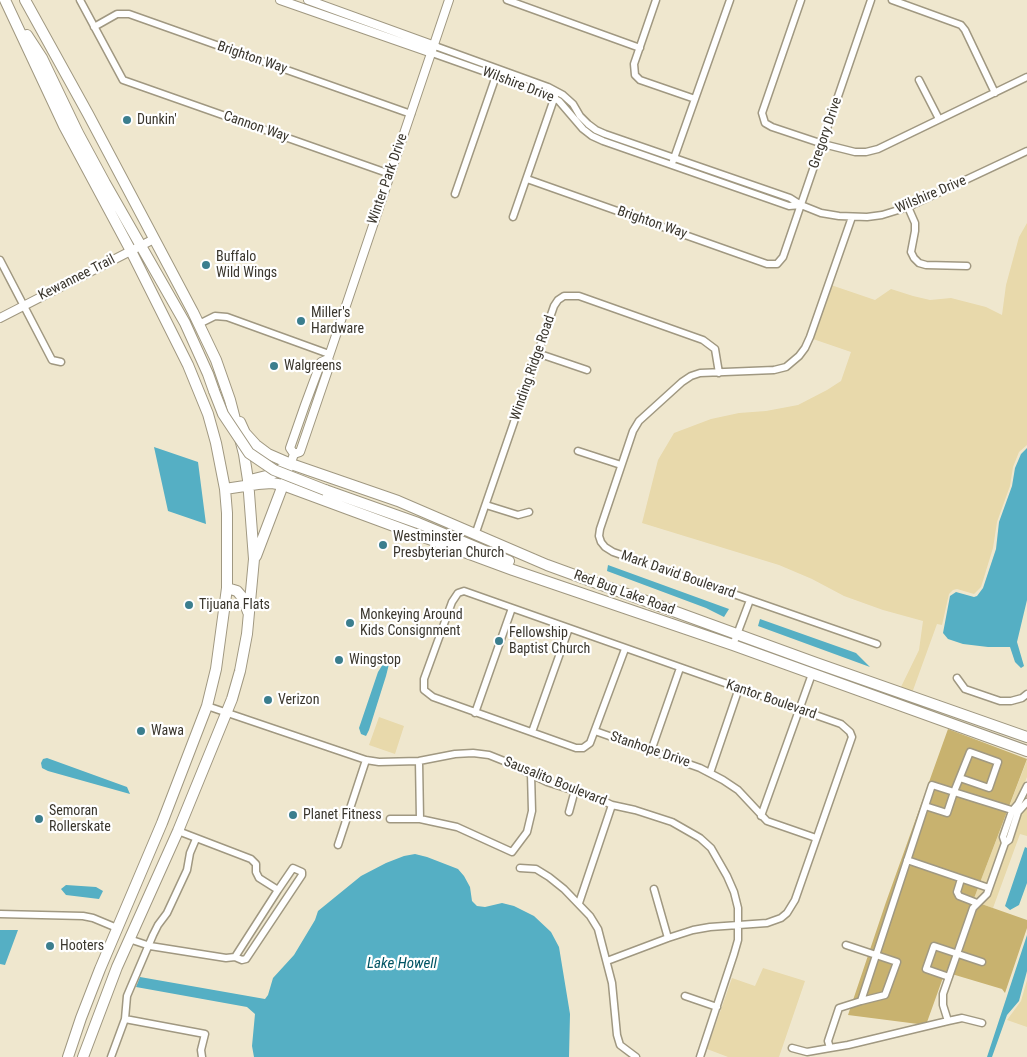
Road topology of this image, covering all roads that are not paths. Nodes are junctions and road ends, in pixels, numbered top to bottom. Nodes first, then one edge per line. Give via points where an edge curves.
1 (5, 0) edge
2 (25, 0) edge
3 (80, 0) edge
4 (280, 0) edge
5 (308, 0) edge
6 (449, 0) edge
7 (507, 0) edge
8 (656, 0) edge
9 (730, 0) edge
10 (801, 0) edge
11 (871, 0) edge
12 (892, 0) edge
13 (12, 14) junction
14 (362, 19) junction
15 (94, 27) junction
16 (360, 28) junction
17 (640, 48) junction
18 (433, 50) junction
19 (498, 73) junction
20 (1027, 77) edge
21 (919, 80) dead end
22 (995, 93) junction
23 (555, 95) junction
24 (695, 99) junction
25 (411, 114) junction
26 (939, 119) junction
27 (823, 144) junction
28 (1027, 152) edge
29 (674, 157) junction
30 (672, 165) junction
31 (390, 174) junction
32 (527, 179) junction
33 (455, 194) dead end
34 (800, 206) junction
35 (908, 207) junction
36 (513, 217) dead end
37 (852, 217) junction
38 (154, 239) junction
39 (141, 246) junction
40 (131, 251) junction
41 (0, 260) edge
42 (777, 264) joint
43 (967, 266) dead end
44 (24, 305) junction
45 (0, 318) edge
46 (199, 324) junction
47 (537, 353) junction
48 (329, 356) junction
49 (61, 362) dead end
50 (588, 370) dead end
51 (719, 372) junction
52 (230, 400) junction
53 (578, 451) dead end
54 (292, 459) junction
55 (621, 466) junction
56 (248, 483) junction
57 (283, 485) junction
58 (225, 486) junction
59 (486, 506) junction
60 (529, 512) dead end
61 (476, 535) junction
62 (254, 559) junction
63 (227, 588) junction
64 (750, 600) junction
65 (607, 601) junction
66 (512, 608) junction
67 (250, 616) junction
68 (569, 628) junction
69 (738, 633) junction
70 (877, 644) dead end
71 (733, 645) junction
72 (625, 649) junction
73 (680, 668) junction
74 (812, 674) junction
75 (957, 678) dead end
76 (885, 687) junction
77 (739, 688) junction
78 (424, 690) joint
79 (1027, 694) edge
80 (206, 706) junction
81 (799, 710) junction
82 (226, 712) junction
83 (475, 713) junction
84 (595, 731) junction
85 (532, 732) junction
86 (1027, 737) edge
87 (651, 751) junction
88 (1027, 751) edge
89 (366, 760) junction
90 (419, 761) junction
91 (710, 773) junction
92 (531, 774) junction
93 (960, 778) junction
94 (1027, 786) edge
95 (575, 790) junction
96 (954, 792) junction
97 (1027, 802) edge
98 (612, 805) junction
99 (925, 806) junction
100 (569, 812) dead end
101 (1015, 812) junction
102 (761, 816) junction
103 (390, 819) dead end
104 (420, 819) junction
105 (178, 831) junction
106 (816, 838) junction
107 (196, 839) junction
108 (338, 845) dead end
109 (907, 860) junction
110 (520, 868) dead end
111 (961, 878) junction
112 (990, 888) junction
113 (654, 889) dead end
114 (278, 890) junction
115 (579, 903) junction
116 (977, 903) junction
117 (0, 914) edge
118 (738, 926) junction
119 (117, 928) junction
120 (129, 938) junction
121 (668, 938) junction
122 (846, 945) dead end
123 (150, 946) junction
124 (957, 954) junction
125 (875, 955) junction
126 (235, 957) junction
127 (607, 961) junction
128 (982, 962) dead end
129 (949, 977) junction
130 (685, 996) dead end
131 (861, 1001) junction
132 (717, 1007) junction
133 (125, 1019) junction
134 (948, 1021) junction
135 (982, 1023) dead end
136 (792, 1048) dead end
137 (830, 1048) junction
138 (68, 1057) edge
139 (83, 1057) edge
140 (111, 1057) edge
141 (202, 1057) edge
142 (636, 1057) edge
143 (700, 1057) edge

1 - 13 main road
2 - 38 main road
3 - 15 street
4 - 16 street, Wilshire Drive
5 - 14 street, Wilshire Drive
6 - 18 street, Winter Park Drive
7 - 17 street
8 - 17 street
9 - 24 street
10 - 27 street via 762,113 765,123 772,127
11 - 27 street, Gregory Drive
12 - 22 street via 962,25
13 - 39 main road via 42,58 87,150
13 - 40 main road via 64,126
14 - 16 street
14 - 18 street, Wilshire Drive
15 - 25 street, Brighton Way via 117,14 128,14
15 - 31 street, Cannon Way via 123,80
16 - 18 street, Wilshire Drive
17 - 24 street via 633,70 640,80
18 - 19 street, Wilshire Drive
18 - 25 street, Winter Park Drive
19 - 23 street, Wilshire Drive via 548,87
19 - 33 street
20 - 22 street
21 - 26 street
22 - 26 street
23 - 29 street, Wilshire Drive via 563,95 596,130
23 - 30 street, Wilshire Drive via 575,121 592,136
23 - 32 street
24 - 29 street
25 - 31 street, Winter Park Drive
26 - 27 street via 866,152
27 - 34 street, Gregory Drive
28 - 35 street, Wilshire Drive
29 - 30 street
29 - 34 street, Wilshire Drive via 790,198
30 - 34 street, Wilshire Drive via 789,206
31 - 48 street, Winter Park Drive
32 - 36 street
32 - 42 street, Brighton Way via 767,264
34 - 37 street, Wilshire Drive via 821,213
34 - 42 street, Gregory Drive via 783,257
35 - 37 street, Wilshire Drive via 882,215
35 - 43 street via 916,231 911,252 914,258 926,265
37 - 51 street, Mark David Boulevard via 810,337 799,356 774,370
38 - 39 street, Kewannee Trail
38 - 46 main road
39 - 40 street, Kewannee Trail
39 - 65 main road, bridge via 184,324 223,414 249,452 274,470 442,533
40 - 44 street, Kewannee Trail
40 - 58 main road via 191,372 208,414
41 - 44 street
44 - 45 street, Kewannee Trail
44 - 49 street via 52,360
46 - 48 street via 216,316 227,317
46 - 52 main road
47 - 50 street
47 - 51 street, Winding Ridge Road via 554,306 558,300 571,294 703,340 715,349
47 - 59 street, Winding Ridge Road
48 - 54 street, Winter Park Drive via 321,362 305,405 290,448
51 - 55 street, Mark David Boulevard via 691,376 639,421
52 - 54 main road via 245,433 256,445 268,454
52 - 56 main road
53 - 55 street
54 - 56 main road, Red Bug Lake Road via 270,475
54 - 57 street, Winter Park Drive
54 - 61 main road, Red Bug Lake Road
55 - 64 street, Mark David Boulevard via 600,529 601,542 605,547
56 - 57 main road, Red Bug Lake Road
56 - 58 main road, Red Bug Lake Road
56 - 62 main road
57 - 62 main road, Winter Park Drive
57 - 65 main road, Red Bug Lake Road
58 - 63 main road
59 - 60 street via 518,515
59 - 61 street, Winding Ridge Road
61 - 69 main road, Red Bug Lake Road via 547,565
62 - 67 main road
63 - 67 main road via 238,591
63 - 80 main road via 216,669
64 - 69 street, Mark David Boulevard
64 - 70 street
65 - 71 main road, Red Bug Lake Road
66 - 68 street, Kantor Boulevard
66 - 78 street, Kantor Boulevard via 464,591 458,593 424,679
66 - 83 street
67 - 82 main road via 240,671
68 - 72 street, Kantor Boulevard
68 - 85 street
69 - 71 street, Mark David Boulevard
69 - 76 main road, Red Bug Lake Road
71 - 74 main road, Red Bug Lake Road
72 - 73 street, Kantor Boulevard
72 - 84 street
73 - 77 street, Kantor Boulevard
73 - 87 street
74 - 76 main road via 826,671 877,688
74 - 81 street
74 - 88 main road, Red Bug Lake Road
75 - 79 street via 965,689 1000,701 1012,701
76 - 86 main road, Red Bug Lake Road
77 - 81 street, Kantor Boulevard
77 - 91 street
78 - 83 street, Stanhope Drive via 432,697
80 - 82 street, Sausalito Boulevard
80 - 119 main road via 162,823
81 - 102 street
81 - 106 street, Kantor Boulevard via 841,724 852,737
82 - 89 street, Sausalito Boulevard
82 - 105 main road
83 - 85 street, Stanhope Drive
84 - 85 street, Stanhope Drive via 587,746 576,748
84 - 87 street, Stanhope Drive
87 - 91 street, Stanhope Drive
89 - 90 street, Sausalito Boulevard
89 - 108 street
90 - 92 street, Sausalito Boulevard via 473,753 489,755
90 - 104 street
91 - 102 street, Stanhope Drive via 738,790
92 - 95 street, Sausalito Boulevard
92 - 104 street via 532,811 527,832 512,852 457,827
93 - 93 street via 970,752 998,762 989,788
93 - 96 street
94 - 101 street
95 - 98 street, Sausalito Boulevard
95 - 100 street
96 - 99 street via 932,785
96 - 99 street via 947,813
96 - 101 street
97 - 101 street
98 - 115 street
98 - 118 street, Sausalito Boulevard via 672,822 711,848 734,892
99 - 109 street
101 - 112 street via 1003,837 1005,843
102 - 106 street, Stanhope Drive
103 - 104 street
105 - 107 street
105 - 120 main road
106 - 118 street, Kantor Boulevard via 795,900 787,913 774,922
107 - 114 street via 251,858 259,878
107 - 123 street via 187,870 167,913 155,930
109 - 111 street
109 - 125 street
110 - 115 street via 536,869
111 - 112 street
111 - 116 street via 958,896
112 - 116 street
113 - 121 street
114 - 126 street
114 - 126 street via 293,868 302,872 246,959
115 - 127 street via 598,929
116 - 124 street via 972,908
117 - 119 street via 83,916
118 - 121 street, Kantor Boulevard via 710,927
118 - 132 street, Sausalito Boulevard via 738,940
119 - 138 main road
120 - 123 street
120 - 139 main road
121 - 127 street, Kantor Boulevard
122 - 125 street
123 - 126 street
123 - 133 street via 127,996
124 - 128 street
124 - 129 street
124 - 129 street via 934,946 926,969
125 - 131 street
125 - 131 street via 897,962 885,995
127 - 142 street via 620,1045
129 - 134 street via 943,994
130 - 132 street
131 - 137 street via 839,1008 828,1041
132 - 143 street, Sausalito Boulevard
133 - 140 street
133 - 141 street via 205,1034
134 - 135 street via 962,1018
134 - 137 street
136 - 137 street via 807,1052

